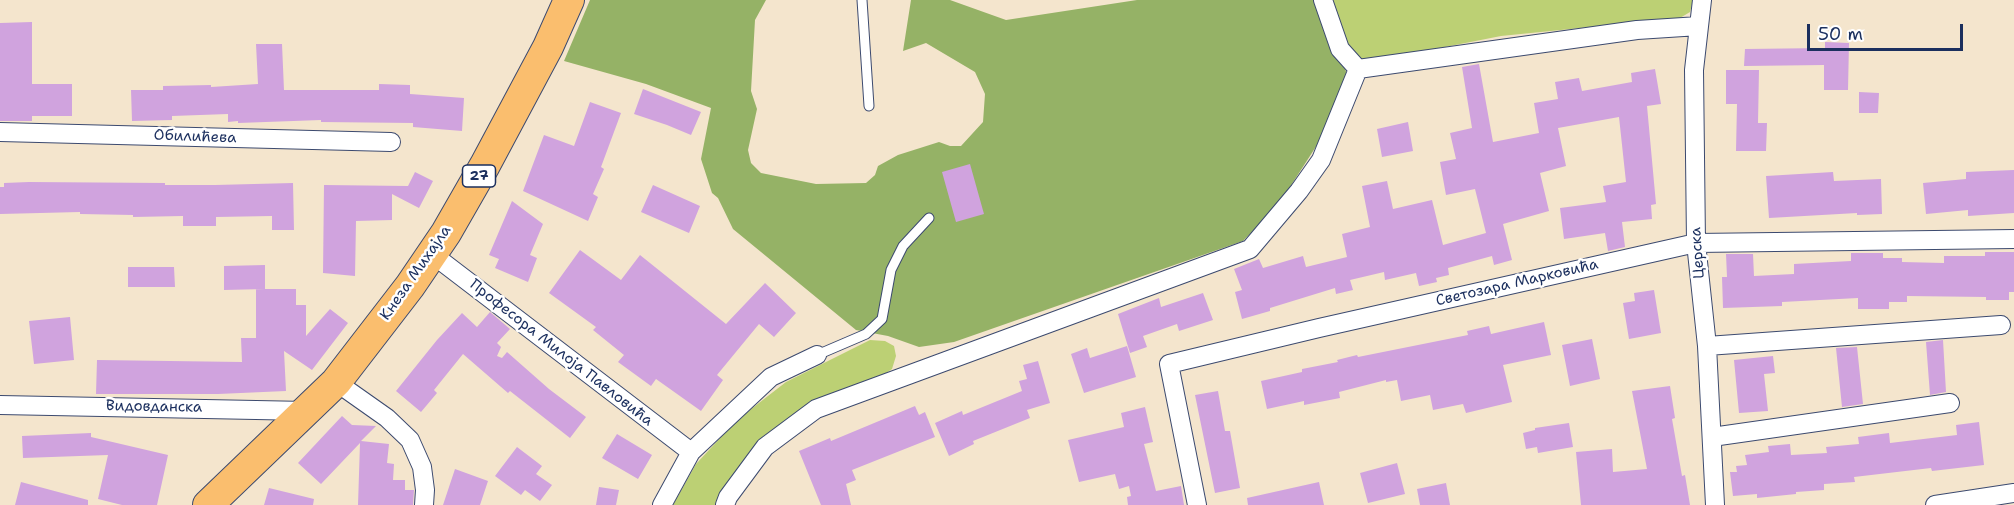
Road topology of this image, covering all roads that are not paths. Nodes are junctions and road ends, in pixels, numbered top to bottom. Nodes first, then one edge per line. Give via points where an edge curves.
1 (569, 0) edge
2 (862, 0) edge
3 (1323, 0) edge
4 (1702, 0) edge
5 (1699, 26) junction
6 (1358, 69) junction
7 (869, 106) dead end
8 (0, 132) edge
9 (391, 142) dead end
10 (929, 218) dead end
11 (2014, 239) edge
12 (1696, 243) junction
13 (432, 254) junction
14 (2001, 325) dead end
15 (1707, 346) junction
16 (817, 355) joint
17 (336, 382) junction
18 (1950, 403) dead end
19 (0, 405) edge
20 (307, 411) junction
21 (1712, 437) junction
22 (691, 452) junction
23 (2012, 497) edge
24 (208, 505) edge
25 (424, 505) edge
26 (662, 505) edge
27 (725, 505) edge
28 (1197, 505) edge
29 (1714, 505) edge
30 (1935, 505) edge

1 - 13 main road, Кнеза Михајла / 27 via 490,156
2 - 7 lane
3 - 6 street via 1340,49
4 - 5 street, Церска
5 - 6 street via 1637,30
5 - 12 street, Церска via 1694,70
6 - 27 street via 1321,160 1250,249 816,409 765,447
8 - 9 street, Обилићева
10 - 16 lane via 903,246 891,270 882,319 866,334
11 - 12 street, Светозара Марковића
12 - 15 street, Церска
12 - 28 street, Светозара Марковића via 1169,364
13 - 17 main road, Кнеза Михајла / 27
13 - 22 street, Професора Милоја Павловића
14 - 15 street
15 - 21 street, Церска
16 - 22 street via 771,377
17 - 20 main road, Кнеза Михајла / 27
17 - 25 street via 387,418 410,440 422,467
18 - 21 street
19 - 20 street, Видовданска
20 - 24 main road, Кнеза Михајла / 27
21 - 29 street, Церска
22 - 26 street
23 - 30 street

